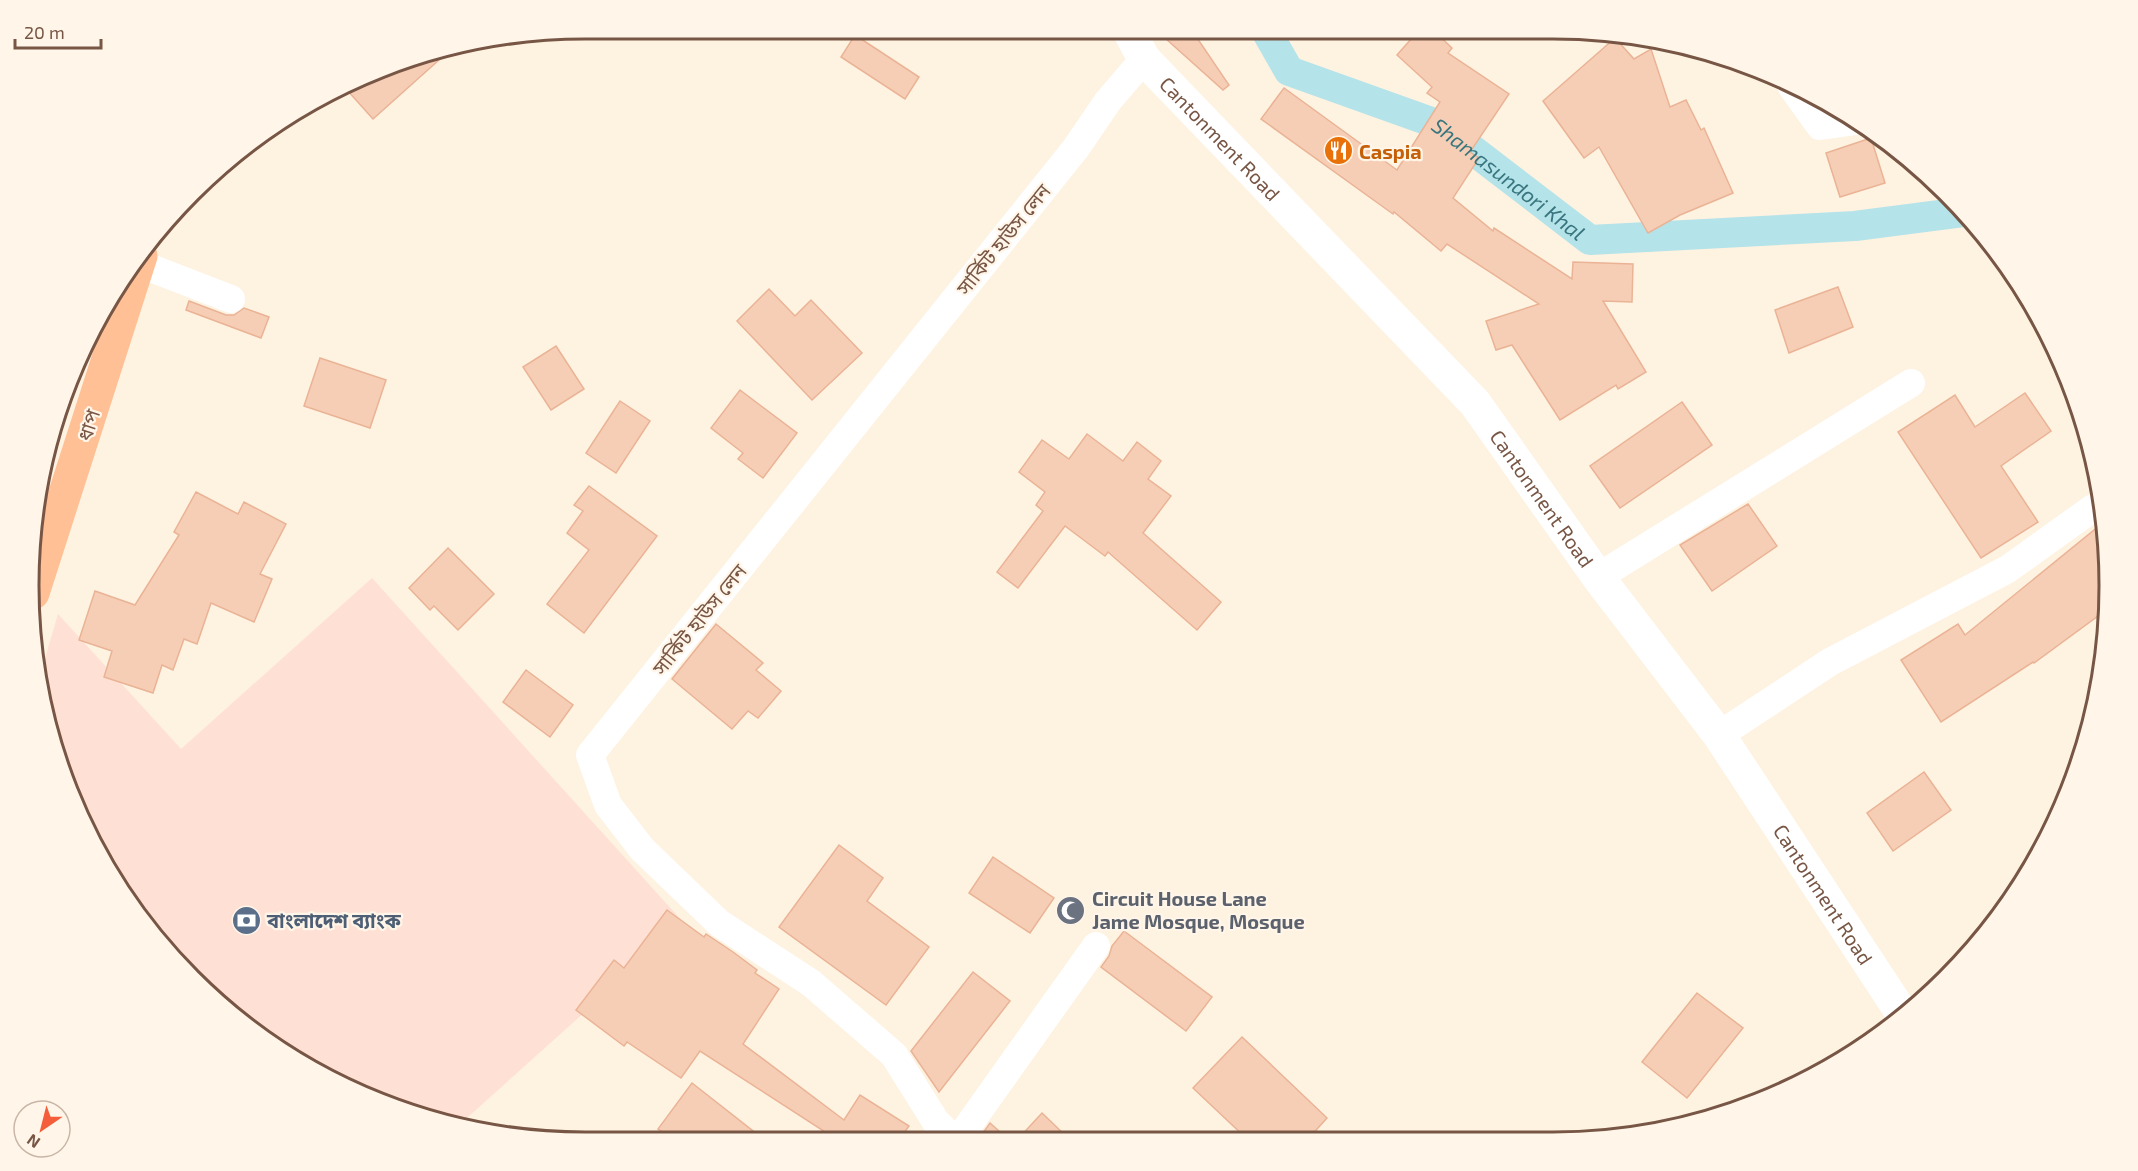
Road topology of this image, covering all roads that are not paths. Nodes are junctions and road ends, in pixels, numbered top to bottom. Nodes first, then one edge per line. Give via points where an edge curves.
1 (1134, 39) edge
2 (1144, 58) junction
3 (1800, 98) edge
4 (1843, 123) edge
5 (144, 264) edge
6 (132, 281) edge
7 (231, 299) dead end
8 (1911, 383) dead end
9 (2093, 508) dead end
10 (39, 573) edge
11 (1598, 577) junction
12 (1719, 735) junction
13 (1096, 946) dead end
14 (1898, 1008) edge
15 (940, 1132) edge
16 (945, 1132) edge

1 - 2 main road, Cantonment Road
2 - 11 main road, Cantonment Road via 1475,403
2 - 15 street, সার্কিট হাউস লেন via 590,755 608,805 642,849 719,923 811,983 894,1055
3 - 4 street via 1820,126
5 - 7 street
6 - 10 highway, ধাপ
8 - 11 street
9 - 12 street via 2007,569 1830,662
11 - 12 main road, Cantonment Road
12 - 14 main road, Cantonment Road
13 - 16 street

